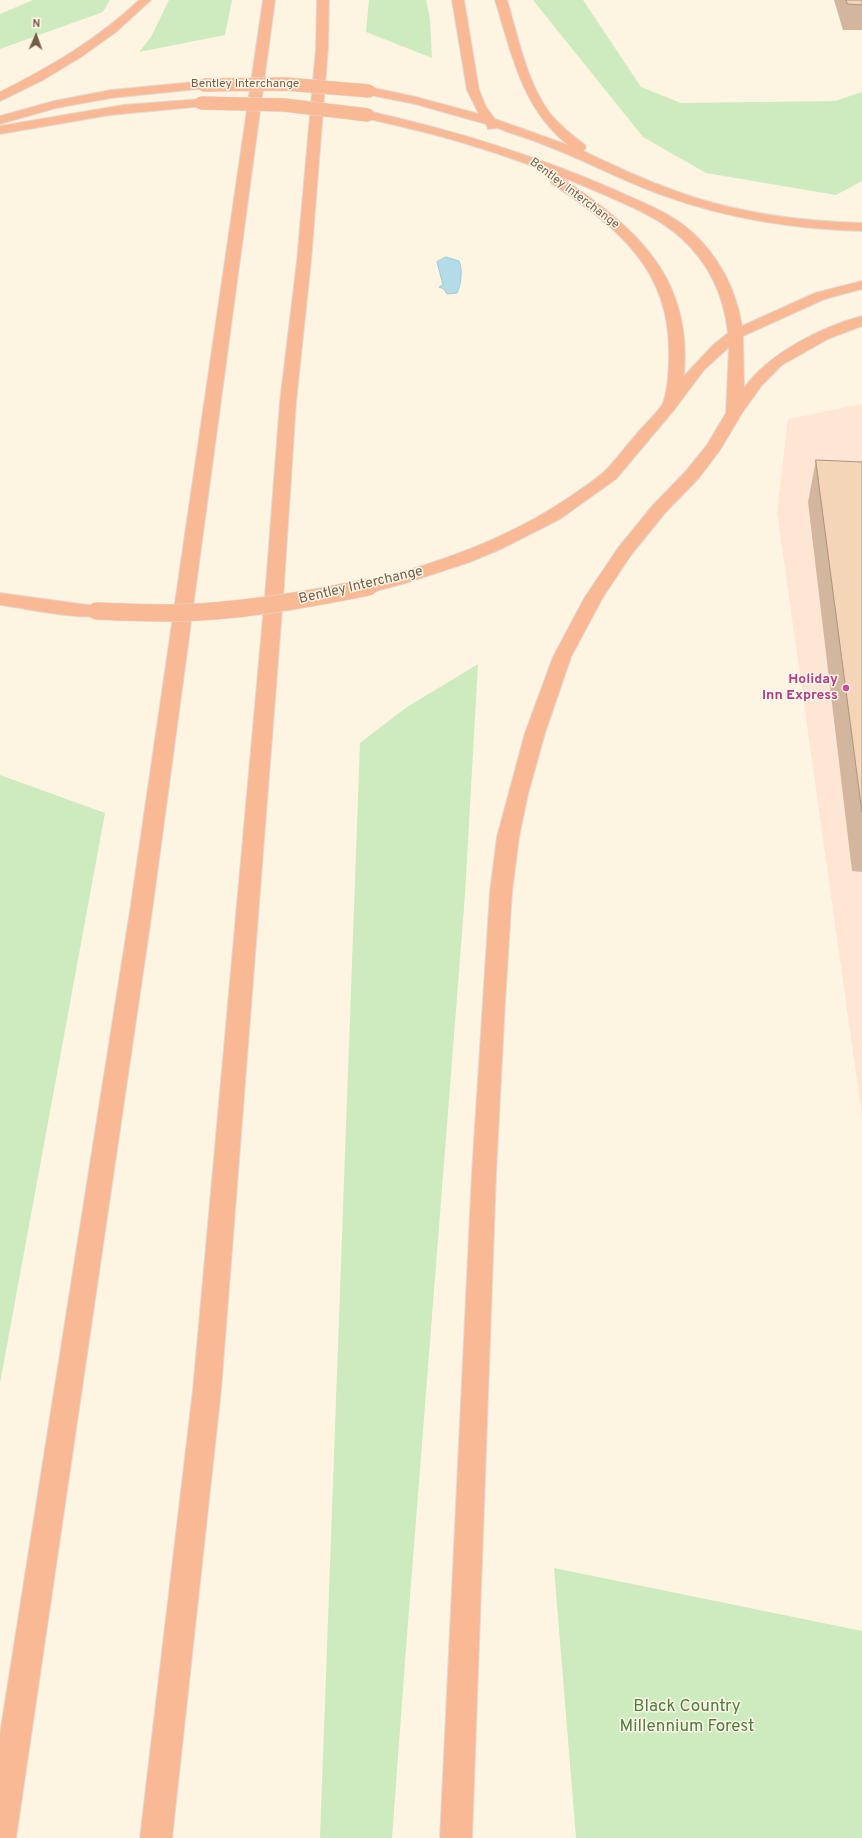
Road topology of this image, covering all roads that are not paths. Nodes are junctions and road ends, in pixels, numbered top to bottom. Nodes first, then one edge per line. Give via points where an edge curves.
1 (145, 0) edge
2 (269, 0) edge
3 (323, 0) edge
4 (458, 0) edge
5 (502, 0) edge
6 (0, 97) edge
7 (0, 120) edge
8 (489, 122) junction
9 (0, 130) edge
10 (528, 160) junction
11 (620, 173) junction
12 (862, 227) edge
13 (862, 285) edge
14 (862, 321) edge
15 (736, 334) junction
16 (668, 407) junction
17 (734, 413) junction
18 (0, 599) edge
19 (0, 1838) edge
20 (156, 1838) edge
21 (456, 1838) edge

1 - 6 highway via 122,22 82,52
2 - 19 highway via 141,911
3 - 20 highway via 321,64 304,261 288,402 207,1390
4 - 8 highway via 474,90
5 - 11 highway via 527,79 542,111 570,140
7 - 8 highway, Bentley Interchange, bridge via 47,106 111,94 204,84 286,84 369,91 427,103
8 - 10 highway, Bentley Interchange
8 - 11 highway, Bentley Interchange via 562,147
9 - 10 highway, bridge via 134,108 200,103 271,103 368,115 432,130
10 - 15 highway via 630,201 657,214 681,230 718,274 730,304
10 - 16 highway, Bentley Interchange via 616,224 645,253 660,277 670,302 678,337 675,380
11 - 12 highway via 671,194 722,209 797,223
13 - 15 highway, Bentley Interchange via 808,301
14 - 17 highway via 823,336 777,362 756,382
15 - 16 highway, Bentley Interchange via 699,367
15 - 17 highway
16 - 18 highway, Bentley Interchange, bridge via 610,475 554,514 495,545 400,579 306,600 245,608 172,613 96,611
17 - 21 highway via 714,447 692,475 659,509 624,552 594,597 562,657 535,733 508,837 501,892 484,1173

